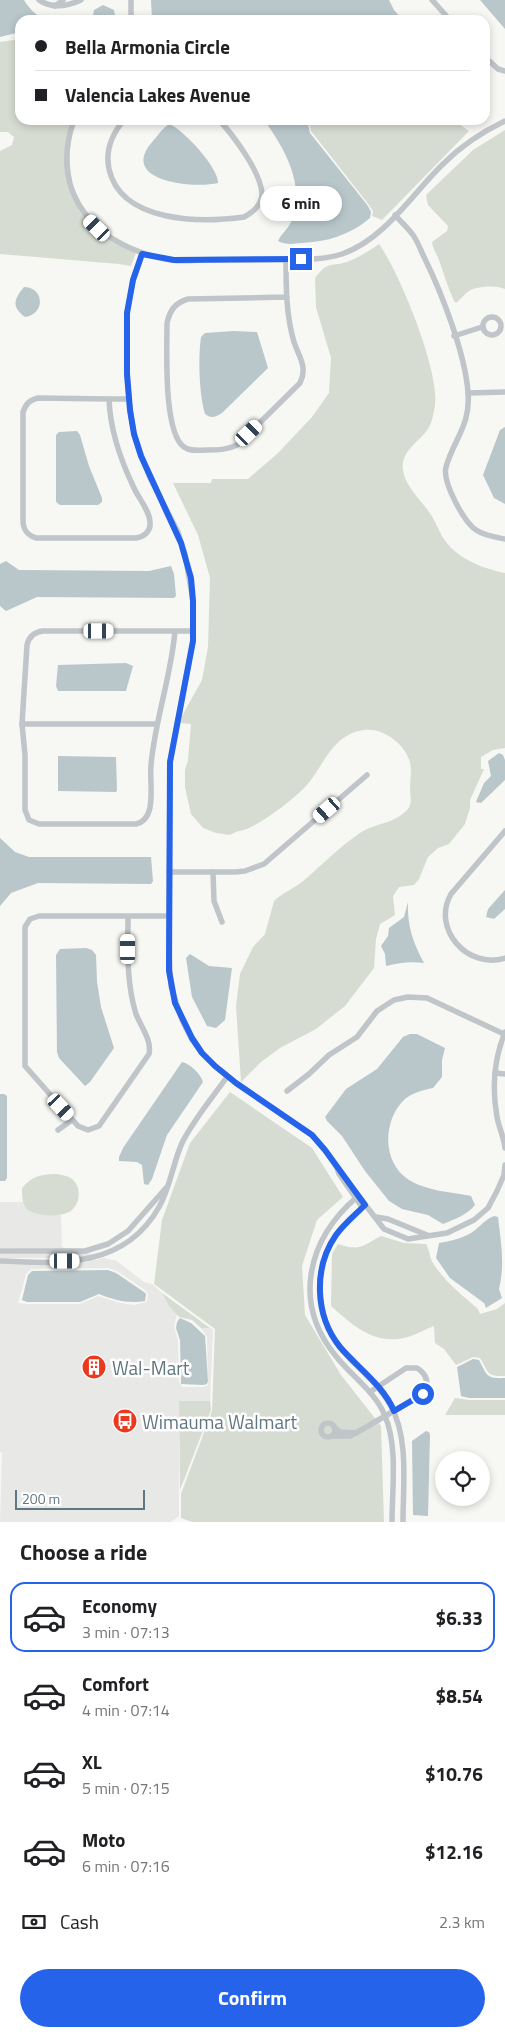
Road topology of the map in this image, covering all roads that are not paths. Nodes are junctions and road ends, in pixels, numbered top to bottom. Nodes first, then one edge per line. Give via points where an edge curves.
1 (38, 0) edge
2 (64, 0) edge
3 (82, 0) edge
4 (131, 0) edge
5 (432, 0) edge
6 (55, 6) junction
7 (131, 15) edge
8 (446, 15) edge
9 (490, 62) edge
10 (505, 71) edge
11 (505, 121) edge
12 (72, 125) edge
13 (120, 125) edge
14 (224, 125) edge
15 (395, 215) junction
16 (142, 254) junction
17 (286, 259) junction
18 (286, 297) junction
19 (482, 327) dead end
20 (454, 336) junction
21 (505, 392) edge
22 (468, 393) junction
23 (109, 398) junction
24 (128, 398) junction
25 (505, 539) edge
26 (174, 631) junction
27 (193, 632) junction
28 (22, 724) junction
29 (157, 724) junction
30 (367, 775) dead end
31 (505, 830) edge
32 (169, 872) junction
33 (213, 872) junction
34 (128, 916) junction
35 (169, 916) junction
36 (222, 922) dead end
37 (505, 958) edge
38 (504, 1033) edge
39 (495, 1072) junction
40 (505, 1074) edge
41 (227, 1077) junction
42 (287, 1091) dead end
43 (72, 1120) junction
44 (58, 1130) dead end
45 (505, 1148) edge
46 (505, 1165) edge
47 (166, 1188) junction
48 (502, 1188) edge
49 (357, 1197) junction
50 (364, 1206) junction
51 (376, 1217) junction
52 (405, 1226) junction
53 (427, 1235) junction
54 (400, 1237) junction
55 (0, 1251) edge
56 (0, 1261) edge
57 (378, 1386) junction
58 (370, 1392) junction
59 (394, 1411) junction
60 (385, 1416) junction
61 (335, 1428) junction
62 (356, 1433) junction
63 (332, 1436) junction
64 (392, 1522) edge
65 (403, 1522) edge

1 - 6 street
2 - 6 street
3 - 6 street
4 - 7 street
5 - 8 street
9 - 10 street
11 - 15 street via 460,148
12 - 16 street via 65,160 72,192 79,206 97,228 126,248
13 - 14 street via 110,140 108,163 111,178 118,190 138,205 161,215 189,219 244,217 260,204 261,187 237,140
15 - 17 street via 372,238 341,255
15 - 20 street via 414,236 436,281
16 - 17 street via 174,260
16 - 24 street via 127,313
17 - 18 street
18 - 18 street via 288,319 304,366 300,383 228,450 184,447 175,433 168,393 167,323 174,306 188,299
19 - 20 street
20 - 22 street
21 - 22 street
22 - 25 street via 468,411 445,469 446,479 456,503 474,529
23 - 23 street via 123,463 149,516 147,534 141,538 30,536 25,532 23,520 25,406 38,398
23 - 24 street
24 - 27 street via 141,456 178,532 185,554 193,601
26 - 27 street
26 - 28 street via 35,633 27,645
26 - 29 street
27 - 32 street via 170,762
28 - 29 street
28 - 29 street via 25,810 30,820 39,824 142,822 147,818
30 - 33 street via 264,864 245,871
31 - 37 street via 451,894 444,914 448,933 460,948 480,958
32 - 33 street
32 - 35 street
33 - 36 street via 214,901
34 - 35 street
34 - 43 street via 129,981 137,1014 150,1043 149,1054 99,1126 83,1129
34 - 43 street via 39,916 30,919 25,927 25,1066
35 - 41 street via 169,971 175,1003 202,1053
38 - 39 street
38 - 42 street via 427,998 394,1000 377,1010 357,1037 329,1055
39 - 40 street
39 - 45 street via 495,1100
41 - 47 street via 183,1142
41 - 49 street via 312,1135 342,1172
43 - 44 street
46 - 48 street
47 - 55 street via 128,1231 108,1244 85,1251
47 - 56 street via 158,1208 142,1230 132,1240 107,1254 82,1261
48 - 53 street via 488,1208 474,1220 447,1233
49 - 50 street
49 - 58 street via 334,1220 318,1246 310,1292 317,1327 326,1345
50 - 51 street
50 - 57 street via 344,1225 327,1251 320,1277 320,1303 324,1319 340,1346
51 - 52 street
51 - 54 street via 384,1229
52 - 53 street
52 - 54 street
53 - 54 street via 423,1238
57 - 58 street
57 - 59 street
57 - 59 street via 406,1368 417,1368 426,1377 423,1394
58 - 60 street
59 - 60 street
59 - 65 street via 402,1443
60 - 62 street
60 - 64 street via 392,1442
61 - 62 street via 340,1432
61 - 63 street
61 - 63 street via 329,1423 322,1427 324,1435
62 - 63 street

